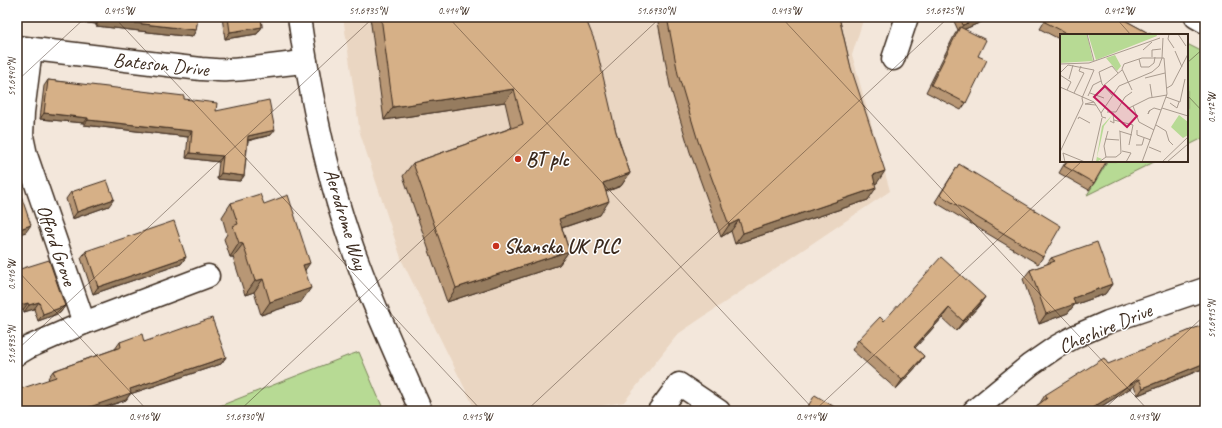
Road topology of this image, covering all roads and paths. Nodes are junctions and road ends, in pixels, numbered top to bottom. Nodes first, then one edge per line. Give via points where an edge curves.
1 (299, 17) edge
2 (907, 17) edge
3 (1196, 17) edge
4 (1205, 22) edge
5 (24, 48) edge
6 (893, 59) dead end
7 (306, 62) junction
8 (208, 276) dead end
9 (1205, 289) edge
10 (84, 323) junction
11 (17, 354) edge
12 (421, 411) edge
13 (659, 411) edge
14 (719, 411) edge
15 (974, 411) edge

1 - 7 street, Aerodrome Way
2 - 6 street
3 - 4 street
5 - 7 street, Bateson Drive via 220,70
5 - 10 street, Offord Grove via 22,136 26,155
7 - 12 street, Aerodrome Way via 338,204 376,310
8 - 10 street
9 - 15 street, Cheshire Drive via 1108,322 1076,336 1030,365
10 - 11 street
13 - 14 street via 679,384

